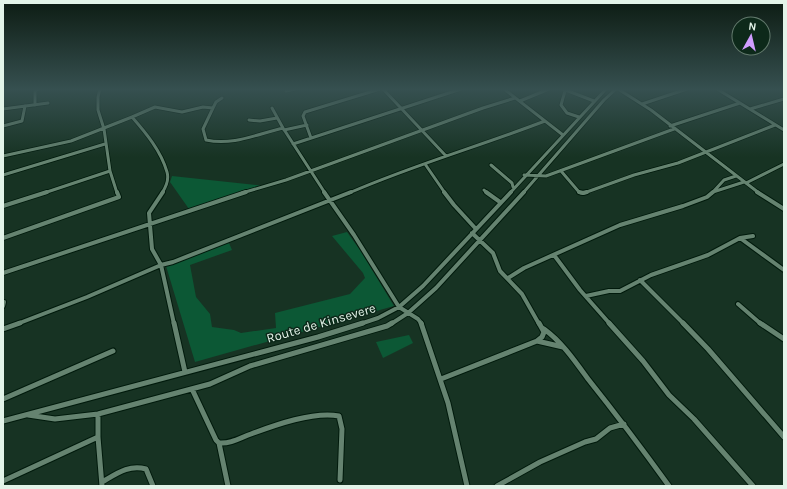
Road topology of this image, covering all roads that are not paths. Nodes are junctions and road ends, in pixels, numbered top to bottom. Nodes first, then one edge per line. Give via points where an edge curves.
1 (24, 112) edge
2 (99, 112) edge
3 (144, 112) edge
4 (211, 112) edge
5 (274, 112) edge
6 (306, 112) edge
7 (387, 112) edge
8 (405, 112) edge
9 (470, 112) edge
10 (534, 112) edge
11 (566, 112) edge
12 (584, 112) edge
13 (594, 112) edge
14 (652, 112) edge
15 (713, 112) edge
16 (754, 112) edge
17 (132, 117) junction
18 (579, 117) junction
19 (277, 118) junction
20 (249, 120) dead end
21 (545, 121) junction
22 (307, 125) junction
23 (775, 125) junction
24 (3, 126) edge
25 (670, 126) junction
26 (104, 129) junction
27 (284, 129) junction
28 (674, 129) junction
29 (784, 130) edge
30 (423, 131) junction
31 (563, 135) junction
32 (311, 138) junction
33 (106, 144) junction
34 (294, 144) junction
35 (706, 153) junction
36 (3, 156) edge
37 (446, 156) junction
38 (425, 164) junction
39 (784, 164) edge
40 (491, 165) dead end
41 (110, 171) junction
42 (311, 171) junction
43 (561, 171) junction
44 (3, 174) edge
45 (524, 175) junction
46 (736, 176) junction
47 (537, 177) junction
48 (745, 182) junction
49 (513, 187) junction
50 (484, 190) dead end
51 (713, 192) junction
52 (330, 201) junction
53 (500, 202) junction
54 (3, 206) edge
55 (784, 209) edge
56 (151, 223) junction
57 (474, 231) junction
58 (753, 236) dead end
59 (3, 238) edge
60 (740, 238) junction
61 (480, 239) junction
62 (554, 255) junction
63 (161, 265) junction
64 (784, 270) edge
65 (3, 273) edge
66 (508, 278) junction
67 (640, 280) junction
68 (586, 296) junction
69 (738, 304) dead end
70 (399, 307) junction
71 (408, 313) junction
72 (3, 329) edge
73 (544, 329) junction
74 (784, 339) edge
75 (537, 341) junction
76 (563, 347) junction
77 (113, 351) dead end
78 (185, 372) junction
79 (441, 379) junction
80 (192, 389) junction
81 (3, 399) edge
82 (26, 414) junction
83 (98, 414) junction
84 (3, 420) edge
85 (624, 424) junction
86 (782, 431) edge
87 (98, 437) junction
88 (784, 438) edge
89 (219, 443) junction
90 (340, 480) dead end
91 (3, 481) edge
92 (102, 484) edge
93 (153, 486) edge
94 (228, 486) edge
95 (467, 486) edge
96 (497, 486) edge
97 (669, 486) edge
98 (753, 486) edge

1 - 24 street via 22,121
2 - 26 street
3 - 17 street
4 - 27 street via 203,129 206,140 210,141 234,140
5 - 19 street
6 - 22 street via 303,116
7 - 32 street
8 - 30 street
9 - 30 street
10 - 21 street
11 - 18 street
12 - 18 street, Route de Kinsevere
13 - 47 street
14 - 25 street
15 - 25 street
16 - 23 street
17 - 26 street
17 - 56 street via 153,142 168,173 167,182 149,213
18 - 31 street, Route de Kinsevere
19 - 20 street
19 - 27 street
21 - 31 street
21 - 37 street
22 - 27 street
22 - 32 street
23 - 29 street
23 - 35 street
25 - 28 street
26 - 33 street
26 - 36 street via 71,141
27 - 34 street
28 - 35 street
28 - 43 street
30 - 37 street
30 - 42 street
31 - 45 street, Route de Kinsevere
32 - 34 street
33 - 41 street
33 - 44 street
34 - 42 street
35 - 43 street via 583,193 579,192
35 - 46 street
37 - 38 street
38 - 52 street via 383,178
38 - 57 street
39 - 48 street
40 - 49 street via 512,183
41 - 54 street
41 - 59 street via 119,197
42 - 52 street
42 - 56 street
43 - 47 street
45 - 47 street
45 - 49 street, Route de Kinsevere
46 - 48 street
46 - 51 street via 724,180
47 - 61 street
48 - 51 street
48 - 55 street
49 - 53 street, Route de Kinsevere
50 - 53 street
51 - 62 street via 683,206 620,225
52 - 63 street via 180,260
52 - 70 street
53 - 57 street, Route de Kinsevere
56 - 63 street via 152,249
56 - 65 street
57 - 61 street
57 - 70 street, Route de Kinsevere via 423,286
58 - 60 street
60 - 64 street
60 - 67 street via 708,255
61 - 66 street via 493,253 500,271
61 - 71 street via 436,288
62 - 66 street
62 - 68 street
63 - 72 street
63 - 78 street
66 - 73 street via 522,294
67 - 68 street via 620,291
67 - 86 street via 708,349
68 - 98 street via 643,361 668,395 694,419
69 - 74 street via 753,318
70 - 71 street
70 - 78 street, Route de Kinsevere via 378,318 326,334
71 - 79 street via 418,318 423,325
71 - 80 street via 387,326 250,366
73 - 75 street via 544,335
73 - 76 street
75 - 76 street
75 - 79 street
76 - 85 street
77 - 81 street
78 - 82 street, Route de Kinsevere
79 - 95 street
80 - 83 street
80 - 89 street
82 - 83 street via 55,419
82 - 84 street, Route de Kinsevere
83 - 87 street
85 - 96 street via 610,428 596,439 540,462
85 - 97 street
86 - 88 street
87 - 91 street
87 - 92 street
89 - 90 street via 226,444 299,420 335,414 339,416 342,429
89 - 94 street
92 - 93 street via 128,468 138,466 146,469

